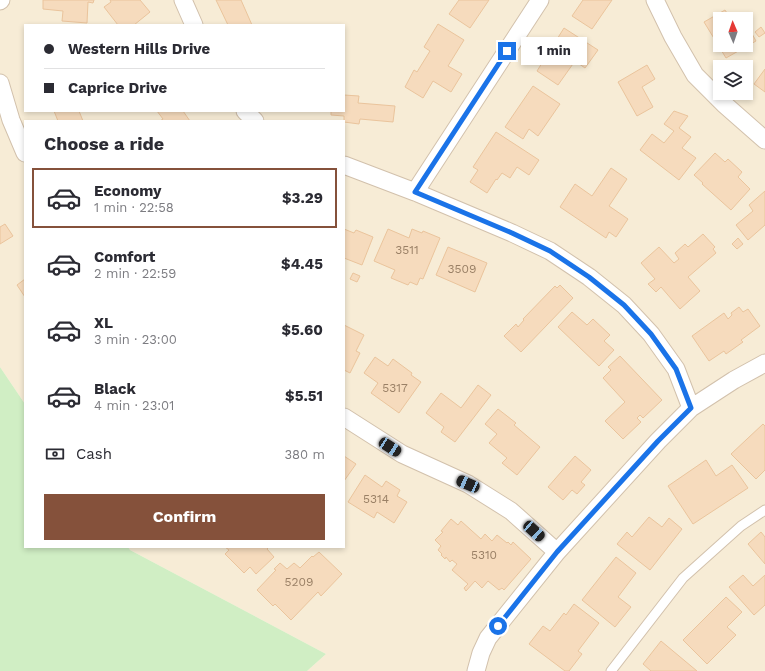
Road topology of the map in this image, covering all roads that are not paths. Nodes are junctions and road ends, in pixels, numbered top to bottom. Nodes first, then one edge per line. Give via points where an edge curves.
1 (183, 0) edge
2 (540, 0) edge
3 (655, 0) edge
4 (194, 24) edge
5 (0, 83) edge
6 (246, 112) edge
7 (254, 120) edge
8 (765, 140) edge
9 (24, 151) edge
10 (345, 165) edge
11 (415, 192) junction
12 (765, 363) edge
13 (691, 408) junction
14 (345, 418) edge
15 (765, 510) edge
16 (557, 552) junction
17 (476, 671) edge
18 (611, 671) edge

1 - 4 street
2 - 11 street
3 - 8 street via 695,75
5 - 9 street via 11,120
6 - 7 street
10 - 11 street
11 - 13 street via 550,251 589,277 624,305 651,334 676,369
12 - 13 street
13 - 16 street
14 - 16 street via 402,454 468,484 511,511
15 - 18 lane via 741,526 683,578
16 - 17 street via 488,638

